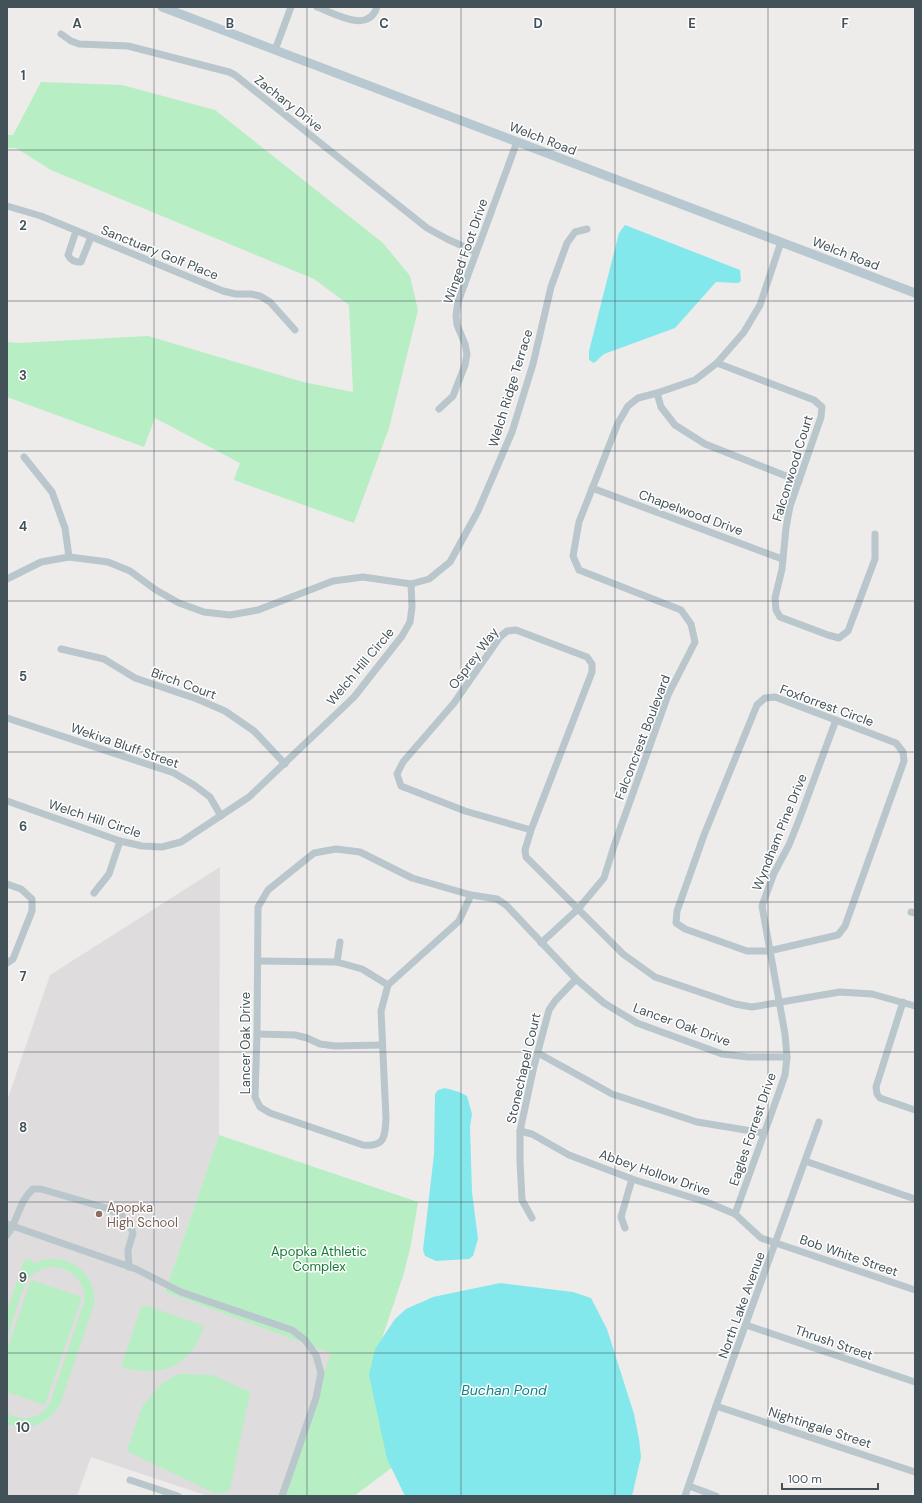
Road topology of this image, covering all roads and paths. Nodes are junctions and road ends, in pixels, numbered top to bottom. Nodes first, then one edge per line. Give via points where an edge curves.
1 (162, 7) edge
2 (291, 7) edge
3 (317, 7) edge
4 (377, 7) edge
5 (61, 34) dead end
6 (275, 50) junction
7 (517, 142) junction
8 (7, 206) edge
9 (587, 229) dead end
10 (76, 230) junction
11 (91, 237) junction
12 (781, 242) junction
13 (476, 252) junction
14 (915, 293) edge
15 (295, 330) dead end
16 (717, 363) junction
17 (657, 394) junction
18 (439, 408) dead end
19 (24, 457) dead end
20 (800, 481) junction
21 (592, 488) junction
22 (875, 534) dead end
23 (69, 557) junction
24 (782, 559) junction
25 (7, 579) edge
26 (411, 584) junction
27 (61, 649) dead end
28 (7, 718) edge
29 (836, 720) junction
30 (285, 764) junction
31 (7, 801) edge
32 (221, 816) junction
33 (531, 830) junction
34 (120, 841) junction
35 (7, 884) edge
36 (94, 893) dead end
37 (471, 895) junction
38 (578, 909) junction
39 (340, 942) dead end
40 (541, 943) junction
41 (769, 951) junction
42 (258, 961) junction
43 (337, 962) junction
44 (7, 963) edge
45 (576, 979) junction
46 (388, 985) junction
47 (903, 1002) junction
48 (779, 1003) junction
49 (915, 1006) edge
50 (257, 1034) junction
51 (382, 1045) junction
52 (538, 1053) junction
53 (787, 1057) junction
54 (915, 1110) edge
55 (819, 1122) dead end
56 (520, 1131) junction
57 (764, 1133) junction
58 (806, 1161) junction
59 (632, 1179) junction
60 (915, 1198) edge
61 (736, 1214) junction
62 (532, 1218) dead end
63 (10, 1225) edge
64 (625, 1228) dead end
65 (7, 1235) edge
66 (776, 1243) junction
67 (129, 1267) junction
68 (915, 1290) edge
69 (746, 1325) junction
70 (915, 1382) edge
71 (716, 1406) junction
72 (915, 1472) edge
73 (130, 1480) dead end
74 (689, 1486) junction
75 (178, 1496) edge
76 (282, 1496) edge
77 (685, 1496) edge
78 (716, 1496) edge

1 - 6 street, Welch Road
2 - 6 street
3 - 4 street via 363,21 370,19
5 - 13 street, Zachary Drive via 79,44 128,46 235,75 427,228
6 - 7 street, Welch Road
7 - 12 street, Welch Road
7 - 13 street, Winged Foot Drive
8 - 10 street, Sanctuary Golf Place
9 - 26 street, Welch Ridge Terrace via 575,232 567,242 551,287 533,364 512,432 478,511 450,562 429,579
10 - 11 street, Sanctuary Golf Place
10 - 11 street via 68,255 76,262 81,262
11 - 15 street, Sanctuary Golf Place via 223,291 260,296 270,302
12 - 14 street, Welch Road
12 - 16 street, Falconcrest Boulevard via 760,305 744,332
13 - 18 street, Winged Foot Drive via 458,302 456,315 467,354 465,365 453,396
16 - 17 street, Falconcrest Boulevard via 695,380
16 - 20 street, Falconwood Court via 814,400 822,407 822,417
17 - 20 street via 661,407 675,426 705,444
17 - 21 street, Falconcrest Boulevard via 638,398 628,406 618,423
19 - 23 street via 52,492 65,528
20 - 24 street, Falconwood Court via 790,506
21 - 24 street, Chapelwood Drive
21 - 38 street, Falconcrest Boulevard via 579,522 573,556 580,570 681,610 691,624 695,642 668,695 604,878
22 - 24 street, Falconwood Court via 875,559 848,631 839,638 780,617 776,610 775,598
23 - 25 street via 42,562
23 - 26 street via 108,562 130,571 179,603 204,612 230,615 258,610 333,581 362,577
26 - 30 street, Welch Hill Circle via 410,622 402,636 354,697
27 - 30 street, Birch Court via 104,659 135,678 225,711 254,732
28 - 32 street, Wekiva Bluff Street via 174,773 210,797
29 - 41 street, Wyndham Pine Drive via 800,820 762,906
29 - 41 street, Foxforrest Circle via 896,743 903,752 904,761 845,926 838,935 830,938
29 - 41 street, Foxforrest Circle via 775,697 765,698 757,705 704,835 677,911 676,923 685,929 747,951
30 - 32 street, Welch Hill Circle via 249,797
31 - 34 street, Welch Hill Circle
32 - 34 street, Welch Hill Circle via 181,842 162,847
33 - 33 street, Osprey Way via 592,672 592,664 587,658 516,630 507,631 500,637 454,703 403,762 397,774 401,786 465,811
33 - 38 street, Osprey Way via 524,850 526,857
34 - 36 street via 109,874
35 - 44 street via 21,889 32,898 32,911 13,959
37 - 40 street, Lancer Oak Drive via 497,899 506,905
37 - 42 street, Lancer Oak Drive via 412,878 360,852 336,849 314,853 268,890 258,907
37 - 46 street via 459,921
38 - 40 street, Falconcrest Boulevard
38 - 48 street, Osprey Way via 623,954 655,977 735,1004 752,1007
39 - 43 street
40 - 45 street, Lancer Oak Drive
41 - 48 street, Wyndham Pine Drive
42 - 43 street
42 - 50 street, Lancer Oak Drive
43 - 46 street via 362,969
45 - 52 street, Stonechapel Court via 549,1010
45 - 53 street, Lancer Oak Drive via 604,1003 637,1023 687,1042 722,1054
46 - 51 street, Lancer Oak Drive via 381,1011
47 - 48 street, Osprey Way via 872,994 840,992
47 - 49 street, Osprey Way
47 - 54 street via 876,1087 880,1098
48 - 53 street, Eagles Forrest Drive
50 - 51 street via 295,1034 320,1044 334,1046
50 - 51 street, Lancer Oak Drive via 255,1097 260,1107 363,1145 374,1146 380,1143 385,1132
52 - 56 street, Stonechapel Court
52 - 57 street via 612,1094 697,1122
53 - 57 street, Eagles Forrest Drive via 785,1075
55 - 58 street, North Lake Avenue
56 - 59 street, Abbey Hollow Drive via 532,1134 569,1155
56 - 62 street, Stonechapel Court via 522,1200
57 - 61 street, Eagles Forrest Drive
58 - 60 street
58 - 66 street, North Lake Avenue
59 - 61 street, Abbey Hollow Drive via 708,1202
59 - 64 street via 621,1217
61 - 66 street, Abbey Hollow Drive via 761,1238
63 - 65 street
63 - 67 street
63 - 67 street via 33,1189 106,1208 122,1216 130,1225 132,1233 128,1250
66 - 68 street, Bob White Street
66 - 69 street, North Lake Avenue
67 - 76 street via 181,1292 292,1330 305,1340 316,1355 321,1374 316,1398
69 - 70 street, Thrush Street
69 - 71 street, North Lake Avenue
71 - 72 street, Nightingale Street
71 - 74 street, North Lake Avenue
73 - 75 street
74 - 77 street, North Lake Avenue
74 - 78 street

